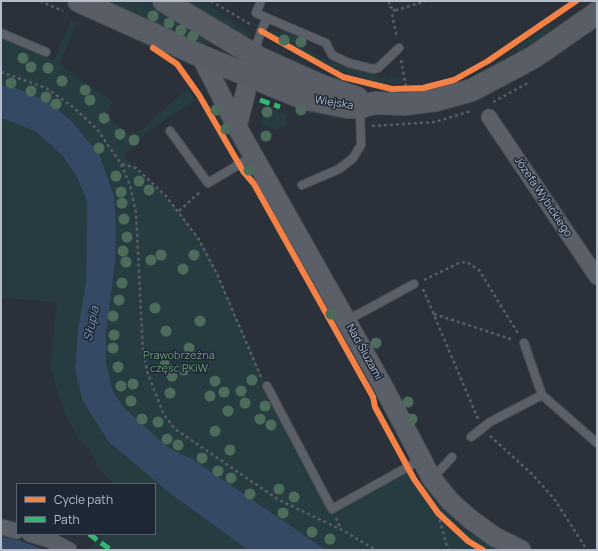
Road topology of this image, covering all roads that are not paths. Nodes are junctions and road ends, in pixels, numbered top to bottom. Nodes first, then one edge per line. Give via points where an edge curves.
1 (79, 1) edge
2 (164, 1) edge
3 (261, 1) edge
4 (597, 13) edge
5 (267, 18) junction
6 (1, 33) edge
7 (399, 48) dead end
8 (46, 52) dead end
9 (254, 55) junction
10 (201, 56) junction
11 (250, 76) junction
12 (368, 105) junction
13 (489, 117) dead end
14 (237, 127) junction
15 (170, 131) dead end
16 (253, 156) junction
17 (302, 185) dead end
18 (597, 277) edge
19 (417, 283) road end
20 (346, 321) junction
21 (524, 343) road end
22 (267, 386) road end
23 (542, 395) junction
24 (471, 437) dead end
25 (597, 443) edge
26 (452, 457) dead end
27 (422, 459) junction
28 (432, 479) junction
29 (1, 527) edge
30 (16, 531) edge
31 (33, 535) edge
32 (69, 550) edge
33 (521, 550) edge

1 - 10 main road, Wiejska
2 - 9 main road, Wiejska
3 - 5 lane via 256,13
4 - 12 main road via 534,57 472,90 436,100
5 - 7 lane via 326,43 332,55 349,63 373,69 378,68
5 - 9 lane
6 - 8 lane
9 - 11 street
9 - 12 main road, Wiejska
10 - 11 main road, Wiejska
10 - 14 street, Nad Śluzami
11 - 12 main road, Wiejska via 303,98 341,106
11 - 14 street
12 - 17 lane via 361,145 352,158 339,169
13 - 18 street, Józefa Wybickiego
14 - 16 street, Nad Śluzami
15 - 16 lane via 208,183
16 - 20 street, Nad Śluzami
19 - 20 lane
20 - 27 street, Nad Śluzami
21 - 23 lane
22 - 27 lane via 332,509
23 - 24 lane via 490,422
23 - 25 lane
26 - 28 lane
27 - 28 street, Nad Śluzami
28 - 33 street, Nad Śluzami via 450,501 470,519
29 - 30 street
31 - 32 street

